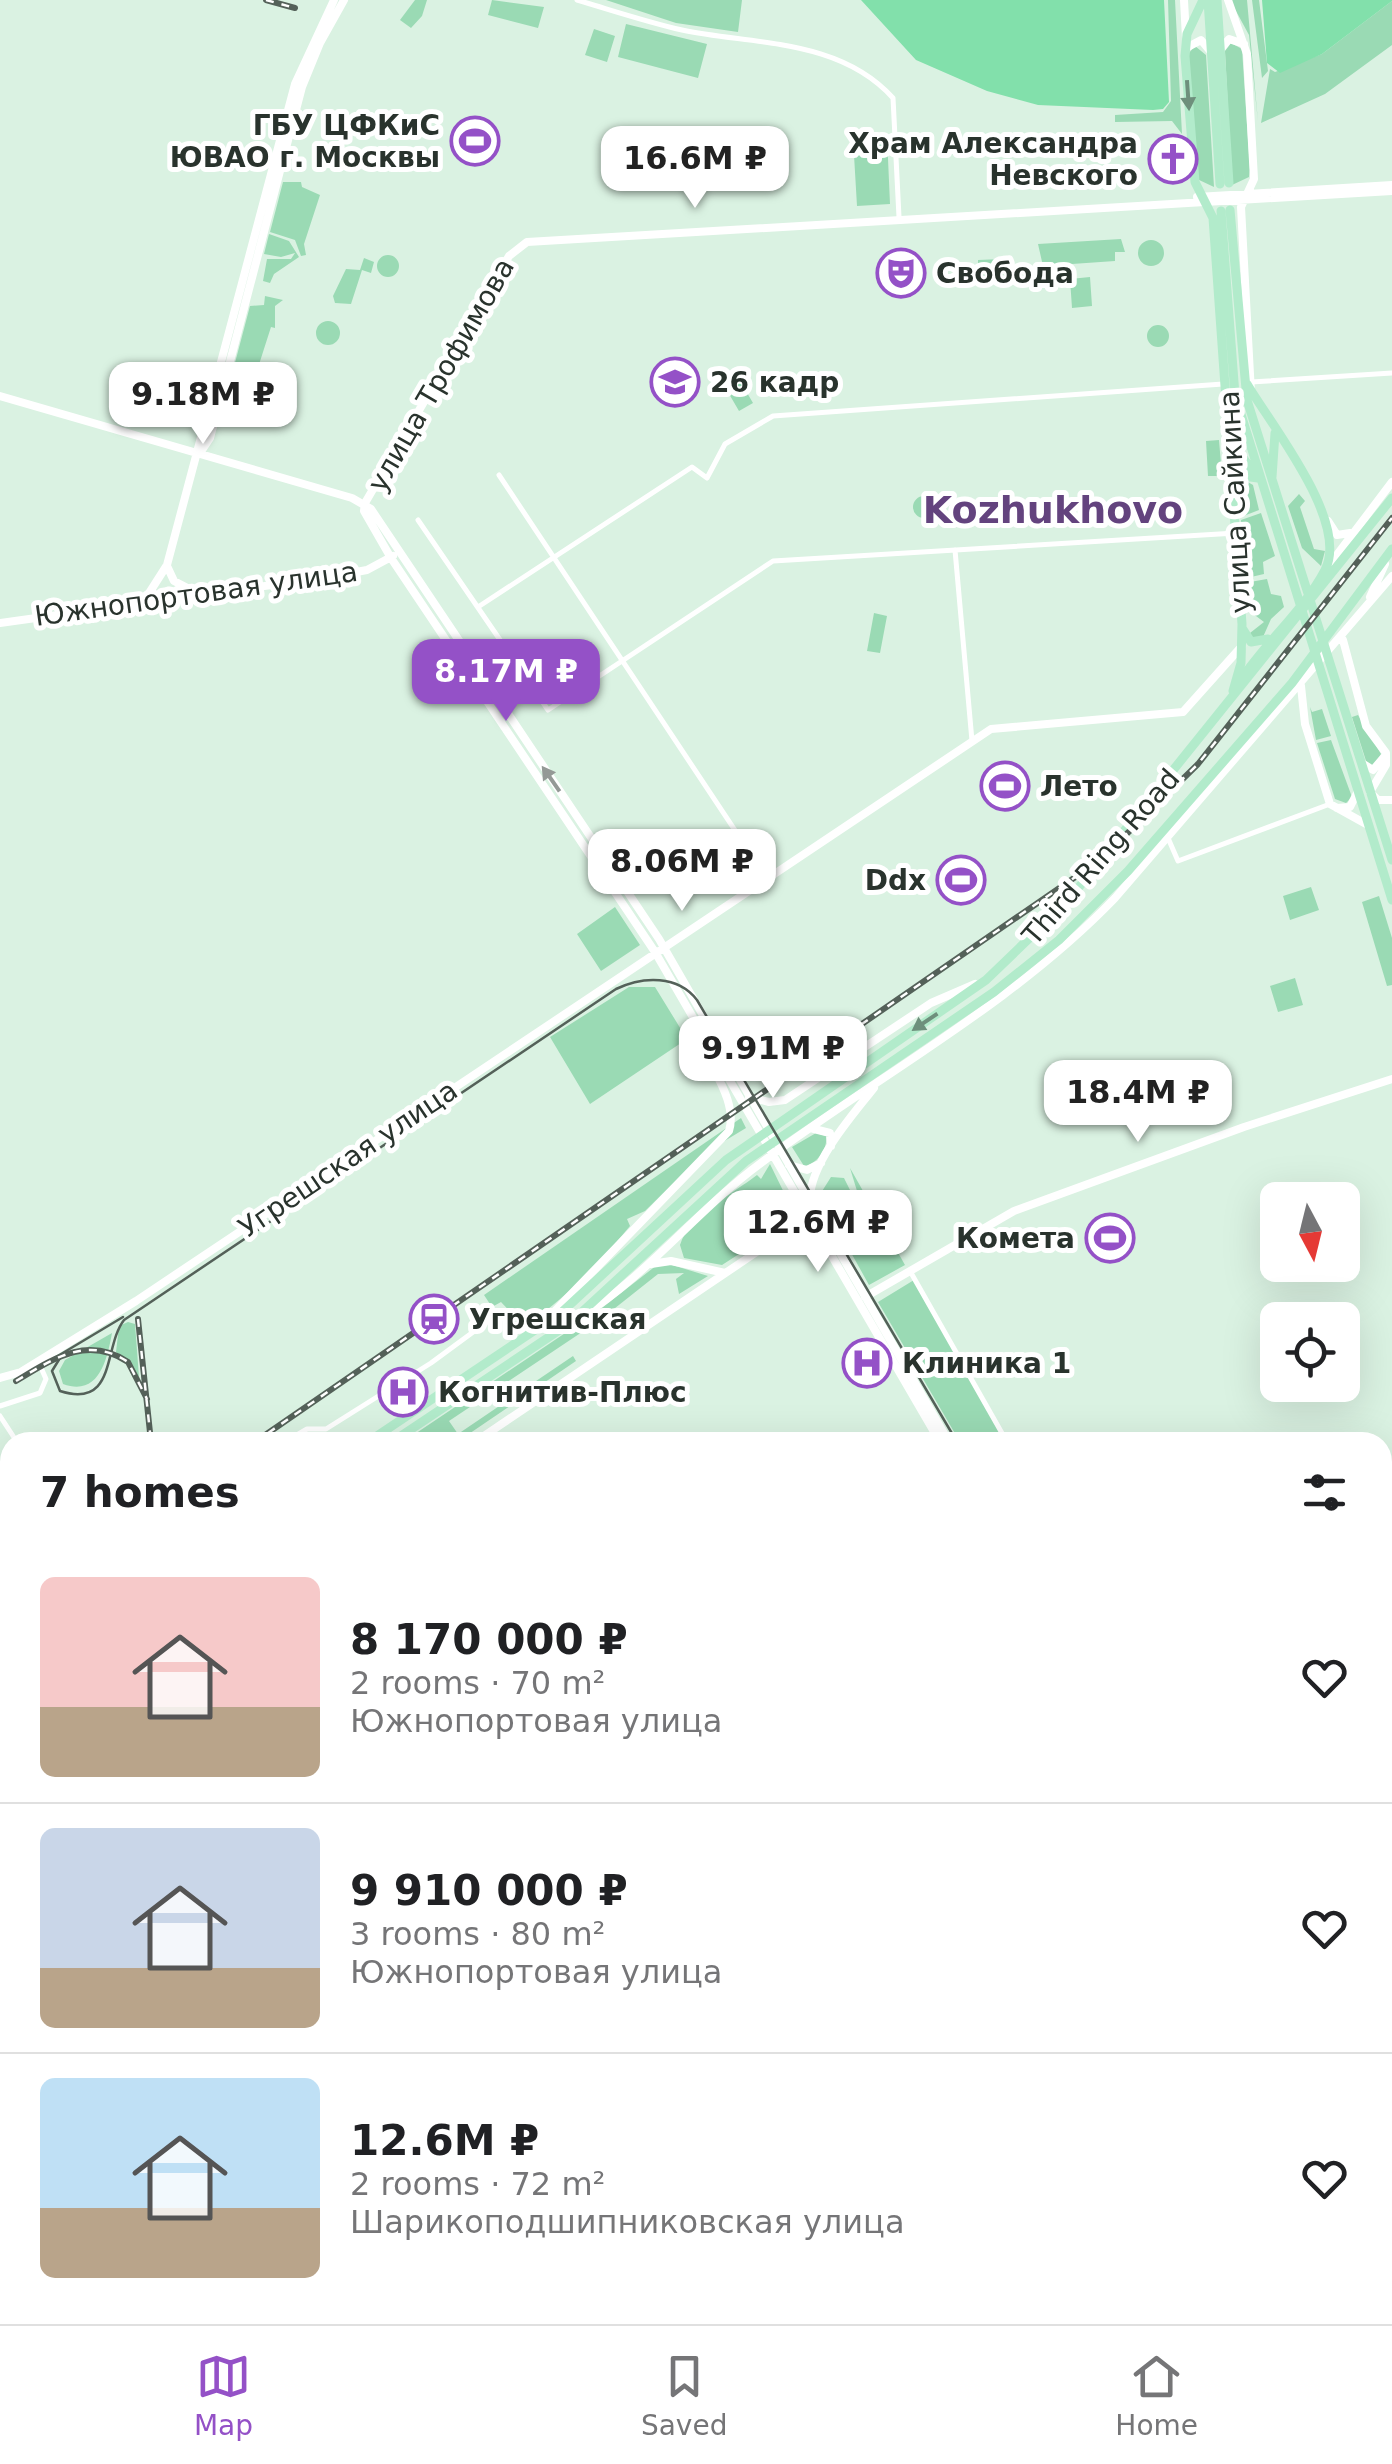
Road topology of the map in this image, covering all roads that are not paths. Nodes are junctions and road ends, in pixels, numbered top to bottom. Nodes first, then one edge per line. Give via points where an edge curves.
1 (334, 0) edge
2 (344, 0) edge
3 (576, 0) edge
4 (1184, 0) edge
5 (1206, 0) edge
6 (1218, 0) edge
7 (1228, 0) edge
8 (1186, 48) junction
9 (1216, 54) junction
10 (1247, 54) junction
11 (1392, 188) edge
12 (1246, 196) junction
13 (1220, 198) junction
14 (898, 217) junction
15 (1230, 357) junction
16 (1242, 372) junction
17 (1392, 372) edge
18 (1224, 384) junction
19 (1253, 390) junction
20 (0, 396) edge
21 (1226, 408) junction
22 (1252, 417) junction
23 (209, 425) junction
24 (1275, 430) junction
25 (1229, 438) junction
26 (199, 454) junction
27 (1272, 472) junction
28 (498, 475) dead end
29 (1302, 476) junction
30 (1260, 480) junction
31 (1392, 482) edge
32 (1272, 484) junction
33 (376, 486) junction
34 (1392, 498) edge
35 (366, 502) junction
36 (1273, 504) junction
37 (1234, 505) junction
38 (1325, 515) junction
39 (379, 518) junction
40 (418, 520) dead end
41 (1354, 530) junction
42 (1236, 533) junction
43 (955, 550) junction
44 (1391, 550) edge
45 (395, 555) junction
46 (554, 557) junction
47 (167, 566) junction
48 (1324, 572) junction
49 (1392, 576) edge
50 (199, 594) junction
51 (144, 601) junction
52 (1366, 605) junction
53 (478, 607) junction
54 (0, 623) edge
55 (1242, 624) junction
56 (1344, 636) junction
57 (1270, 638) junction
58 (1242, 646) junction
59 (1332, 650) junction
60 (1343, 653) junction
61 (623, 660) junction
62 (1302, 682) junction
63 (1236, 687) junction
64 (1220, 714) junction
65 (1275, 716) junction
66 (1305, 724) junction
67 (514, 726) junction
68 (505, 732) junction
69 (1346, 738) junction
70 (523, 740) junction
71 (972, 741) junction
72 (514, 746) junction
73 (1386, 754) junction
74 (1359, 758) junction
75 (1357, 792) junction
76 (1370, 792) junction
77 (1392, 800) edge
78 (1331, 806) junction
79 (1371, 832) junction
80 (1168, 838) junction
81 (1391, 852) edge
82 (1377, 853) junction
83 (768, 880) junction
84 (1392, 900) edge
85 (1109, 905) junction
86 (1058, 940) junction
87 (659, 950) junction
88 (1004, 966) junction
89 (686, 999) junction
90 (692, 1018) junction
91 (723, 1060) junction
92 (888, 1075) junction
93 (1392, 1080) edge
94 (749, 1097) junction
95 (805, 1132) junction
96 (826, 1156) junction
97 (783, 1165) junction
98 (792, 1192) junction
99 (810, 1203) junction
100 (807, 1218) junction
101 (821, 1221) junction
102 (795, 1226) junction
103 (683, 1231) junction
104 (692, 1265) junction
105 (648, 1266) junction
106 (910, 1271) junction
107 (727, 1273) junction
108 (853, 1287) junction
109 (878, 1290) junction
110 (865, 1297) junction
111 (508, 1310) dead end
112 (875, 1313) junction
113 (864, 1315) junction
114 (556, 1333) junction
115 (528, 1336) junction
116 (38, 1361) junction
117 (0, 1378) edge
118 (0, 1406) edge
119 (302, 1432) edge
120 (383, 1432) edge
121 (407, 1432) edge
122 (490, 1432) edge
123 (934, 1432) edge
124 (943, 1432) edge
125 (1001, 1432) edge

1 - 23 main road via 295,84
2 - 23 main road via 296,106
3 - 14 street via 680,30 812,48 881,86 893,98
4 - 8 main road
5 - 8 main road
5 - 9 main road
6 - 9 main road
7 - 10 main road
8 - 9 main road via 1201,40
8 -> 13 main road via 1194,182
9 - 10 main road via 1234,38
9 - 13 main road
10 - 12 main road via 1254,174
11 - 12 main road, улица Трофимова
12 - 13 main road, улица Трофимова
12 - 19 main road via 1241,216
13 - 14 main road, улица Трофимова
13 - 15 main road, улица Сайкина
13 - 16 main road, улица Сайкина
13 - 18 main road via 1213,218
14 - 33 main road, улица Трофимова via 522,244
15 - 21 street, улица Сайкина
15 - 30 main road, улица Сайкина
16 - 19 main road
16 - 22 main road, улица Сайкина
17 - 19 street
18 - 21 main road
18 - 46 street via 773,416 725,444 707,478 692,467
19 - 22 main road
19 - 24 main road
20 - 26 main road
21 - 25 main road, улица Сайкина
22 - 32 main road, улица Сайкина
23 - 26 main road
24 - 27 main road
24 - 29 main road
25 - 30 main road
25 - 37 main road, улица Сайкина
26 - 35 main road
26 - 47 main road
27 - 29 main road via 1286,464
27 - 32 main road
28 - 46 street
29 - 38 main road
30 - 36 main road, улица Сайкина
30 - 37 main road via 1251,474 1239,479
31 - 41 main road
32 - 36 main road, улица Сайкина
33 - 35 main road, улица Трофимова
33 - 39 main road
34 - 64 main road, Third Ring Road
35 - 39 main road, Южнопортовая улица
35 - 45 main road, Южнопортовая улица via 364,511
36 - 69 main road
37 - 42 main road, улица Сайкина
38 - 41 main road via 1337,535
38 - 48 main road via 1330,544
39 - 45 main road, Южнопортовая улица
40 - 53 street
41 - 48 main road
42 - 43 street
42 - 55 main road, улица Сайкина
43 - 61 street via 773,561
43 - 71 street
44 - 52 main road
44 - 86 main road, Third Ring Road via 1304,668 1138,860
45 - 50 main road, Южнопортовая улица via 367,570
45 - 67 main road, Южнопортовая улица
45 - 68 main road, Южнопортовая улица
46 - 53 street
46 - 61 street
47 - 50 main road via 174,581
47 - 51 main road
48 - 57 main road
49 - 52 main road
50 - 51 main road, Южнопортовая улица
51 - 54 main road, Южнопортовая улица
52 - 56 main road
53 - 61 street via 548,710
55 - 57 main road via 1251,642
55 - 58 main road, улица Сайкина
56 - 59 main road
56 - 60 main road
57 - 63 main road
58 - 63 main road, улица Сайкина
58 - 71 main road, Угрешская улица via 1183,712 996,727
59 - 60 main road
59 - 62 main road
60 - 73 main road via 1366,726
61 - 83 street
62 - 65 main road
62 - 66 main road
63 - 64 main road
64 - 88 main road, Third Ring Road via 1068,902
65 - 66 main road via 1294,710
65 - 80 main road
66 - 78 main road
67 - 68 street via 512,734
67 - 70 main road, Южнопортовая улица
68 - 72 main road, Южнопортовая улица
69 - 74 main road
69 - 75 main road
70 - 72 street via 514,739
87 -> 70 main road, Южнопортовая улица
71 - 83 main road, Угрешская улица
72 - 87 main road, Южнопортовая улица
73 - 74 main road via 1373,770
73 - 76 main road
74 - 76 main road
75 - 78 main road via 1350,807
75 - 79 main road
76 - 77 main road
76 - 81 main road
78 - 79 main road via 1361,818
78 - 80 street via 1178,861
79 - 82 main road
80 - 85 main road
81 - 82 main road
82 - 84 main road
83 - 87 main road, Угрешская улица
85 - 86 main road
85 - 92 main road via 1019,984
86 - 114 main road, Third Ring Road via 994,992 734,1170
87 - 89 main road, Южнопортовая улица
87 - 116 main road, Угрешская улица
88 - 94 main road via 931,1003 785,1100
88 -> 115 main road, Third Ring Road via 726,1160 592,1287
89 - 90 main road, Южнопортовая улица
89 - 91 main road, Южнопортовая улица
90 - 91 main road, Южнопортовая улица
90 - 115 main road via 730,1106 730,1131
91 - 94 main road, Южнопортовая улица
91 - 97 main road, Южнопортовая улица
92 - 95 main road
92 - 96 main road
93 - 106 main road via 1061,1192 1004,1216
94 - 97 main road, Южнопортовая улица
95 - 96 main road via 830,1133
95 - 103 main road
96 - 97 main road via 807,1170
96 - 99 main road
97 - 98 main road, Южнопортовая улица
97 - 99 main road, Южнопортовая улица
98 - 100 main road, Южнопортовая улица
98 - 102 main road
99 - 100 main road
99 - 101 main road, Южнопортовая улица
100 - 101 main road
100 - 102 main road
100 - 108 main road, Южнопортовая улица
101 - 108 main road, Южнопортовая улица
102 - 107 main road
103 - 104 main road via 677,1253
103 - 105 main road
104 - 105 main road
104 - 107 main road
105 - 114 main road
106 - 109 main road
106 - 125 street
107 - 122 main road
108 - 109 main road
108 - 110 main road
108 - 113 main road
109 - 110 main road
109 - 112 main road
110 - 112 main road
110 - 113 main road
111 - 119 street via 326,1429
112 - 124 main road
113 - 123 main road
114 - 121 main road, Third Ring Road
115 - 120 main road, Third Ring Road
116 - 117 main road, Угрешская улица
116 - 118 street via 46,1379 36,1396

